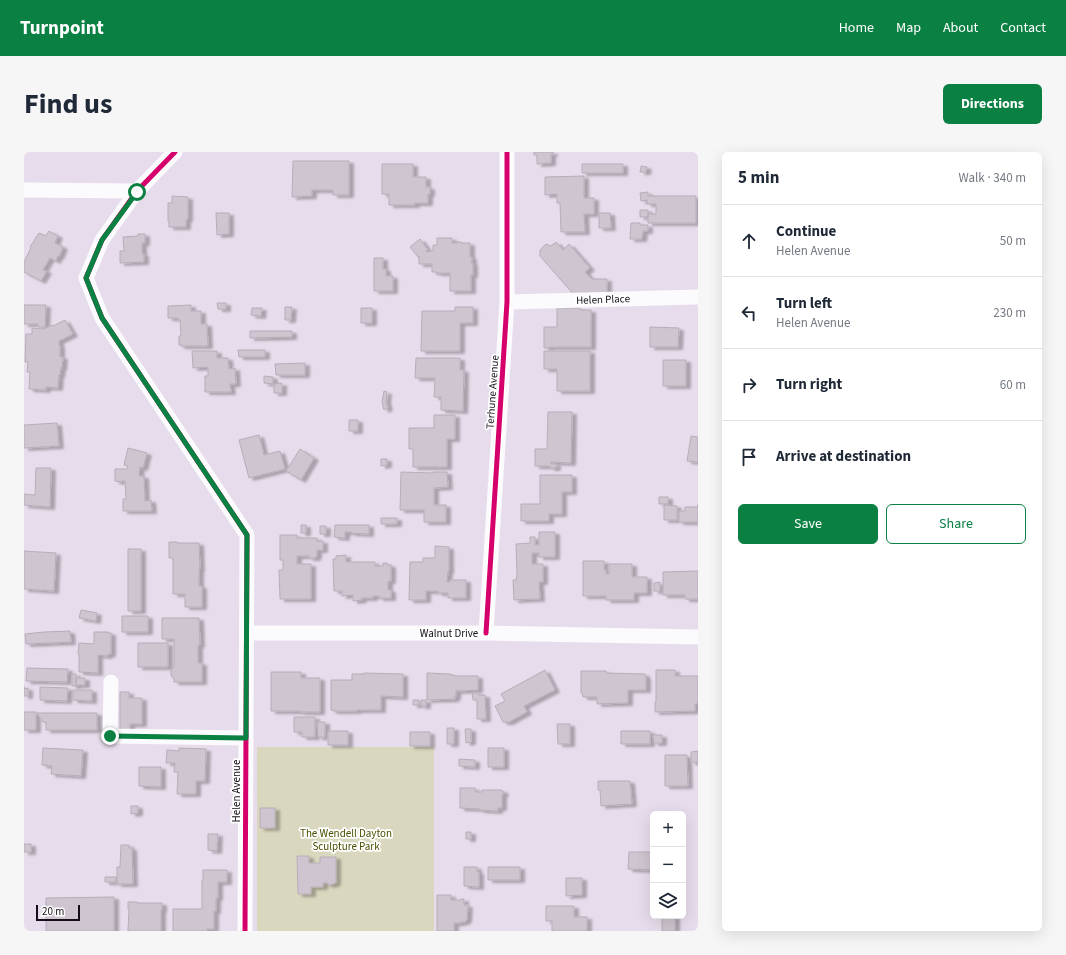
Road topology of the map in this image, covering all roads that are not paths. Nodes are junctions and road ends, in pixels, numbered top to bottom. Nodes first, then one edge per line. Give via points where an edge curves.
1 (175, 152) edge
2 (507, 152) edge
3 (24, 190) edge
4 (137, 192) junction
5 (698, 296) edge
6 (507, 302) junction
7 (247, 633) junction
8 (486, 633) junction
9 (698, 637) edge
10 (111, 682) dead end
11 (246, 738) junction
12 (245, 931) edge

1 - 4 street, Helen Avenue
2 - 6 street, Terhune Avenue
3 - 4 street
4 - 7 street, Helen Avenue via 102,240 86,278 102,318 247,535
5 - 6 street, Helen Place
6 - 8 street, Terhune Avenue
7 - 8 street, Walnut Drive
7 - 11 street, Helen Avenue
8 - 9 street, Walnut Drive
10 - 11 street via 110,736
11 - 12 street, Helen Avenue

